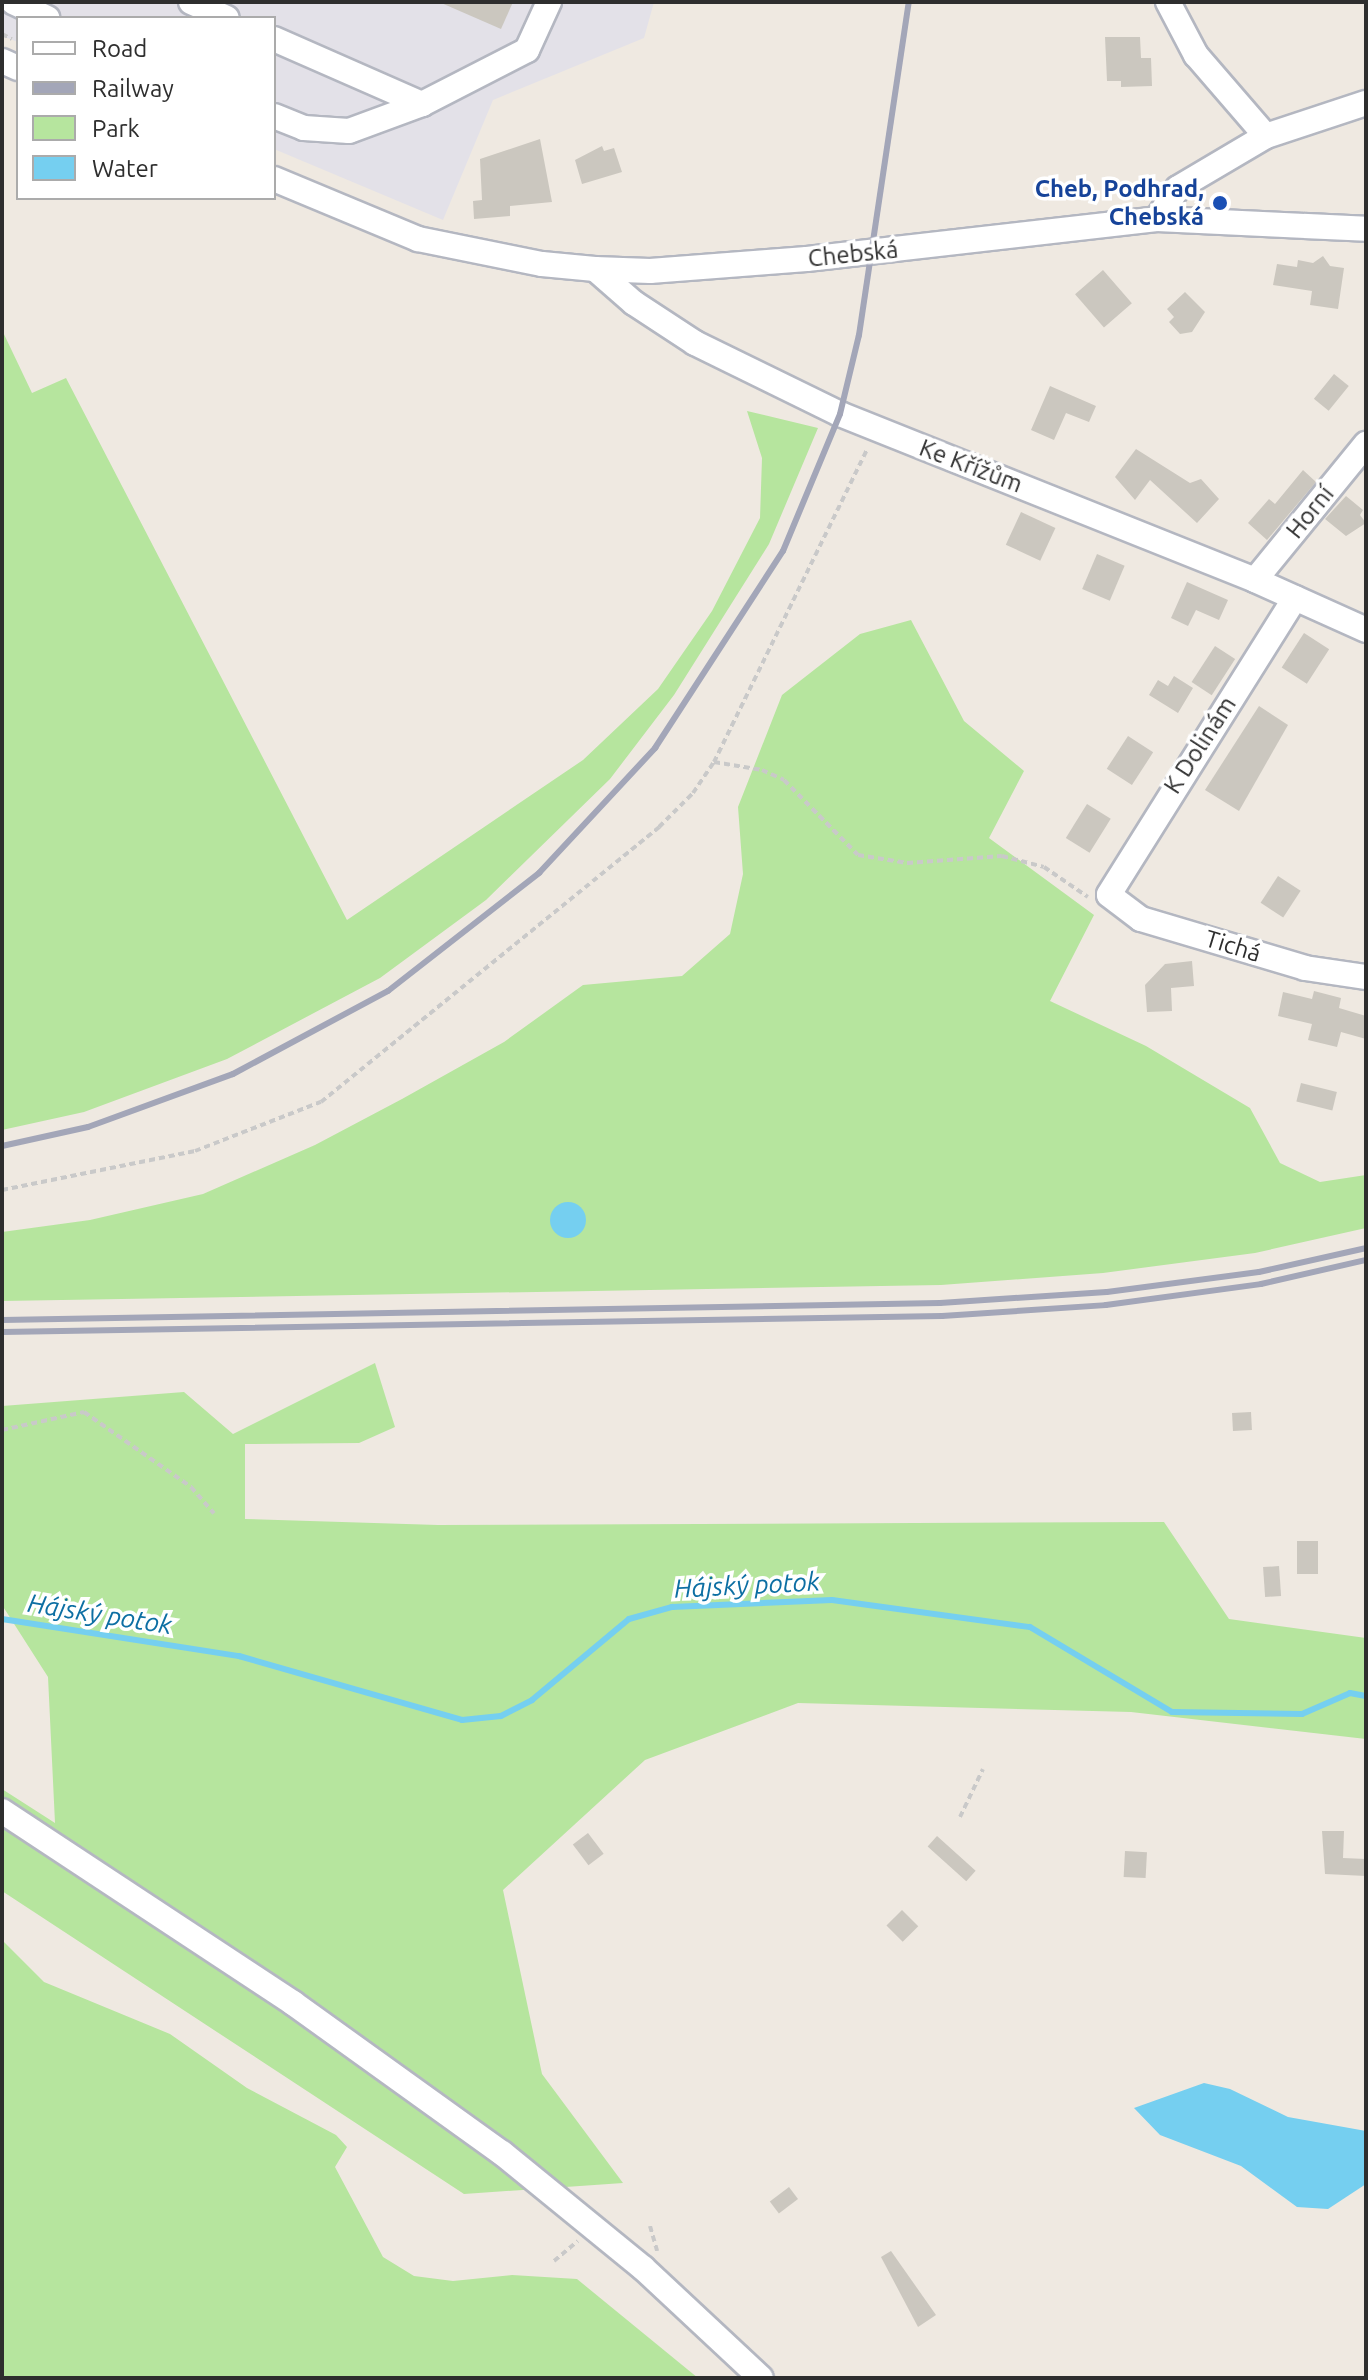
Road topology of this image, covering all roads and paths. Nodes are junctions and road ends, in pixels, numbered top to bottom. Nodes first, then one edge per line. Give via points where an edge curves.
1 (13, 2) edge
2 (191, 2) edge
3 (549, 2) edge
4 (1168, 2) edge
5 (44, 16) edge
6 (222, 16) edge
7 (276, 40) edge
8 (1366, 103) edge
9 (422, 104) junction
10 (276, 117) edge
11 (1266, 136) junction
12 (276, 180) edge
13 (1157, 219) junction
14 (1366, 229) edge
15 (595, 269) junction
16 (876, 430) junction
17 (1366, 444) edge
18 (1255, 580) junction
19 (1295, 598) junction
20 (1366, 630) edge
21 (714, 762) junction
22 (1110, 896) junction
23 (1366, 977) edge
24 (2, 1190) edge
25 (2, 1430) edge
26 (214, 1513) dead end
27 (983, 1769) dead end
28 (2, 1811) edge
29 (960, 1817) dead end
30 (588, 2221) junction
31 (554, 2261) dead end
32 (761, 2378) edge

1 - 5 street
2 - 6 street
3 - 9 street via 527,50
4 - 11 street via 1196,55
7 - 9 street
8 - 11 street
9 - 10 street via 349,131 304,128
11 - 13 street via 1178,188
12 - 15 street, Chebská via 418,239
13 - 14 street, Chebská
13 - 15 street, Chebská via 778,262
15 - 16 street, Ke Křížům via 634,303 695,343
16 - 18 street, Ke Křížům
16 - 21 path
17 - 18 street, Horní
18 - 19 street, Ke Křížům
19 - 20 street, Ke Křížům
19 - 22 street, K Dolinám
21 - 22 path via 762,770 784,780 858,855 907,863 1002,856 1044,867 1091,898
21 - 24 path via 659,827 321,1102 195,1151
22 - 23 street, Tichá via 1141,919 1305,968
25 - 26 path via 84,1412 191,1487
27 - 29 path
28 - 30 street via 293,2003
30 - 31 path via 572,2250
30 - 32 street

